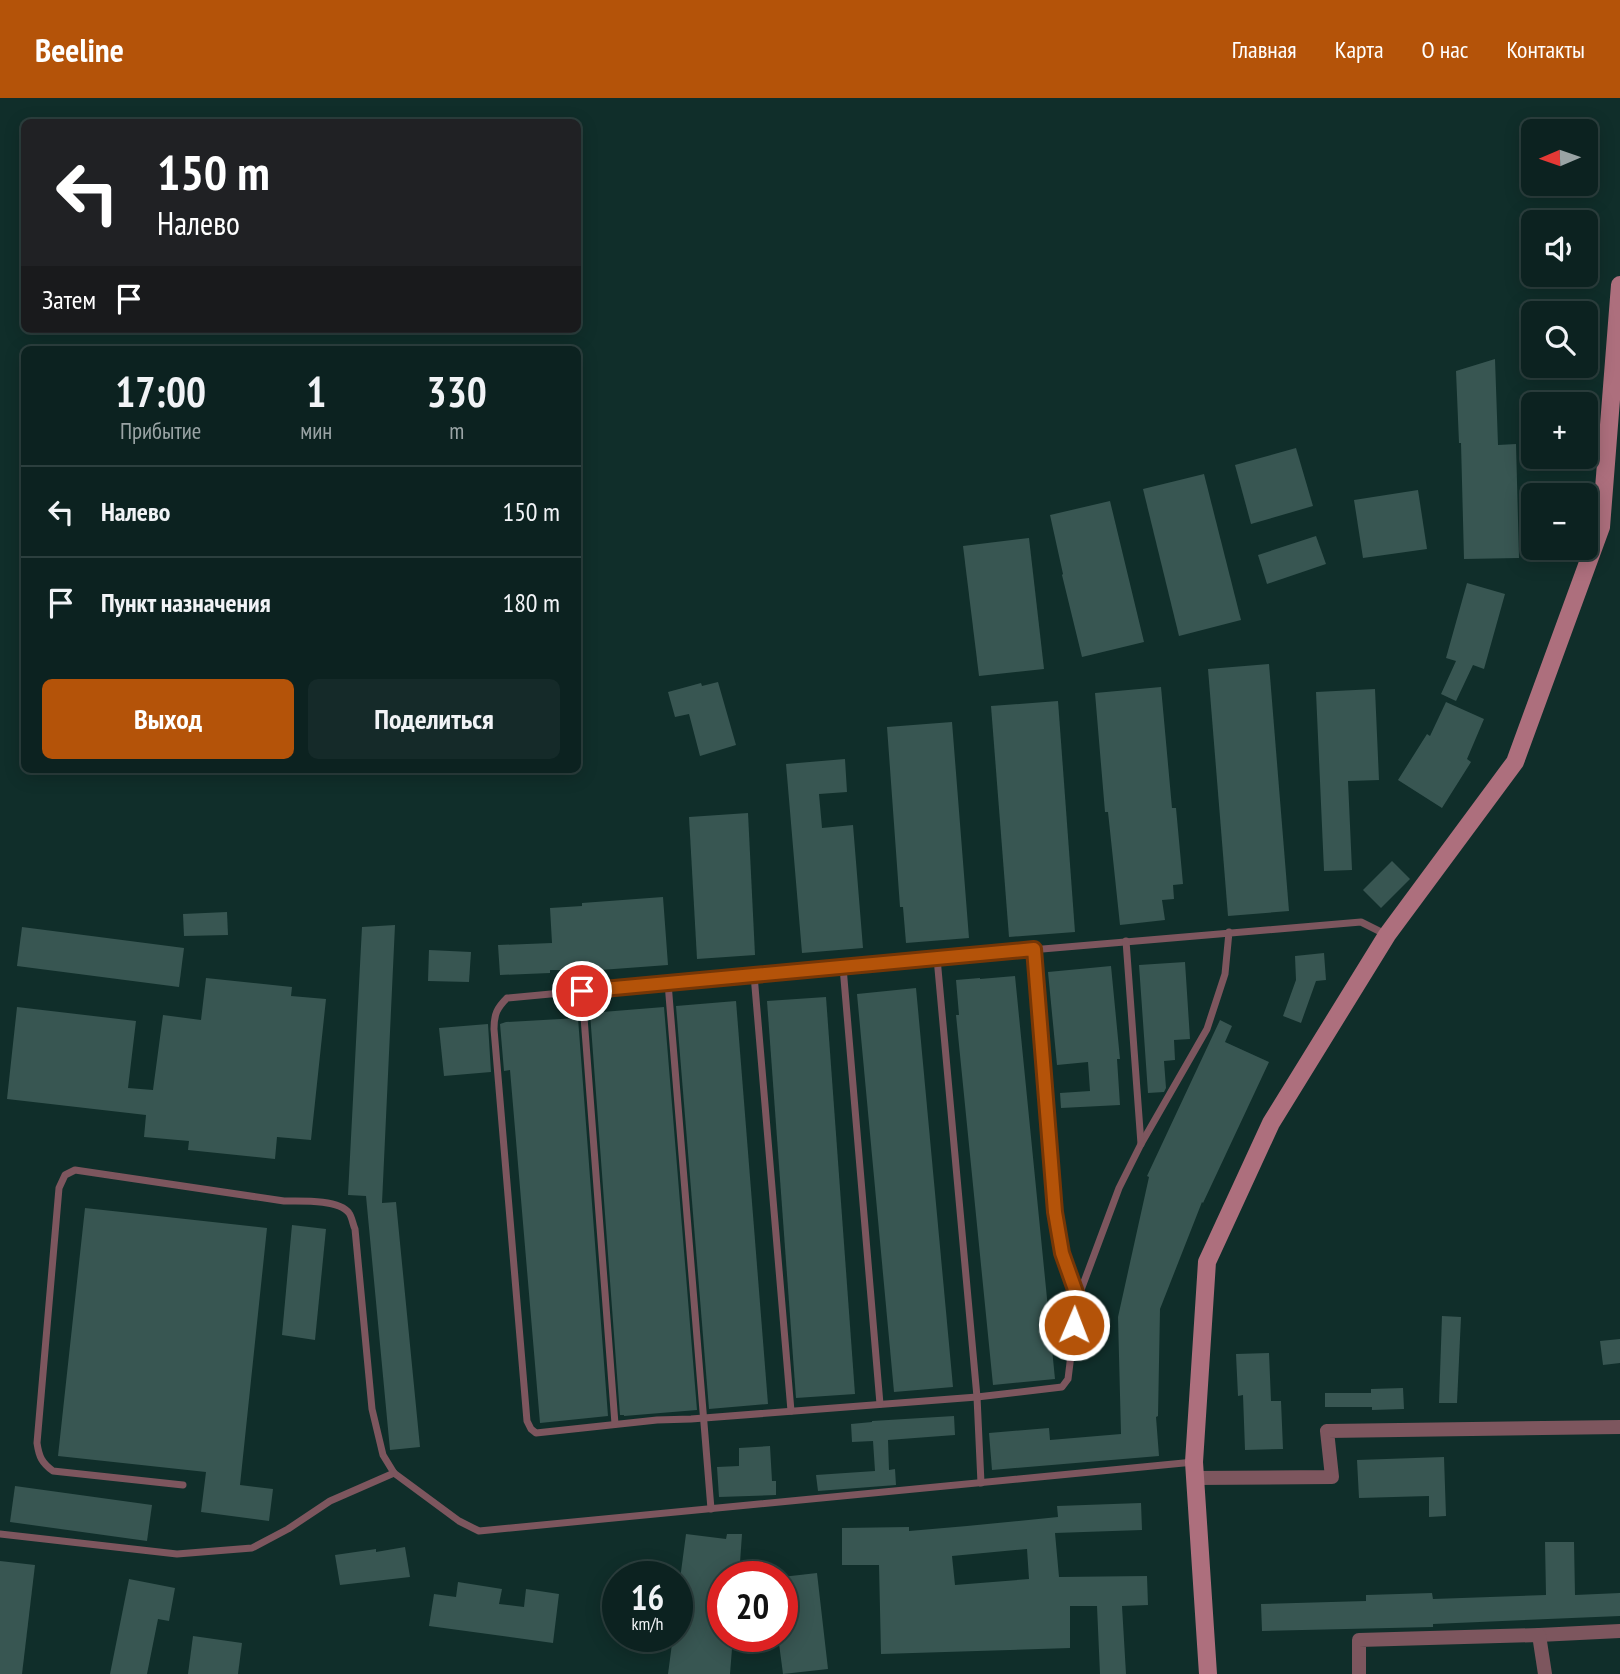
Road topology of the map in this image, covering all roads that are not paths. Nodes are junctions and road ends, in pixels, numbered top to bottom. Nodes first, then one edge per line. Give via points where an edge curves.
1 (1620, 285) edge
2 (1229, 932) junction
3 (1387, 935) junction
4 (1126, 942) junction
5 (1034, 949) junction
6 (937, 958) junction
7 (843, 967) junction
8 (754, 975) junction
9 (668, 983) junction
10 (582, 991) junction
11 (1141, 1144) junction
12 (1078, 1298) junction
13 (977, 1397) junction
14 (880, 1404) junction
15 (791, 1411) junction
16 (703, 1417) junction
17 (615, 1424) junction
18 (1620, 1427) edge
19 (1195, 1470) junction
20 (394, 1473) junction
21 (981, 1483) junction
22 (183, 1485) dead end
23 (711, 1509) junction
24 (0, 1534) edge
25 (1620, 1631) edge
26 (1539, 1635) junction
27 (1208, 1674) edge
28 (1359, 1674) edge
29 (1545, 1674) edge

1 - 3 main road via 1601,527 1515,762
2 - 3 lane via 1361,922
2 - 4 lane
2 - 11 lane via 1225,974 1207,1029
3 - 19 main road via 1271,1123 1207,1262
4 - 5 lane
4 - 11 lane
5 - 6 lane
5 - 12 lane via 1055,1212 1062,1253
6 - 7 lane
6 - 13 lane
7 - 8 lane
7 - 14 lane
8 - 9 lane
8 - 15 lane
9 - 10 lane
9 - 16 lane
10 - 17 lane
10 - 17 lane via 507,998 494,1017 495,1037 527,1420 536,1433
11 - 12 lane via 1119,1188
12 - 13 lane via 1068,1379 1062,1388
13 - 14 lane
13 - 21 lane
14 - 15 lane
15 - 16 lane
16 - 17 lane
16 - 23 lane
18 - 19 street via 1327,1431 1332,1477
19 - 21 lane
19 - 27 main road
20 - 22 lane via 383,1455 372,1409 355,1229 349,1213 320,1203 75,1170 65,1175 58,1188 38,1455 53,1471
20 - 23 lane via 458,1521 479,1531
20 - 24 lane via 330,1501 253,1548 177,1554
21 - 23 lane
25 - 26 street
26 - 28 street via 1359,1640
26 - 29 street

